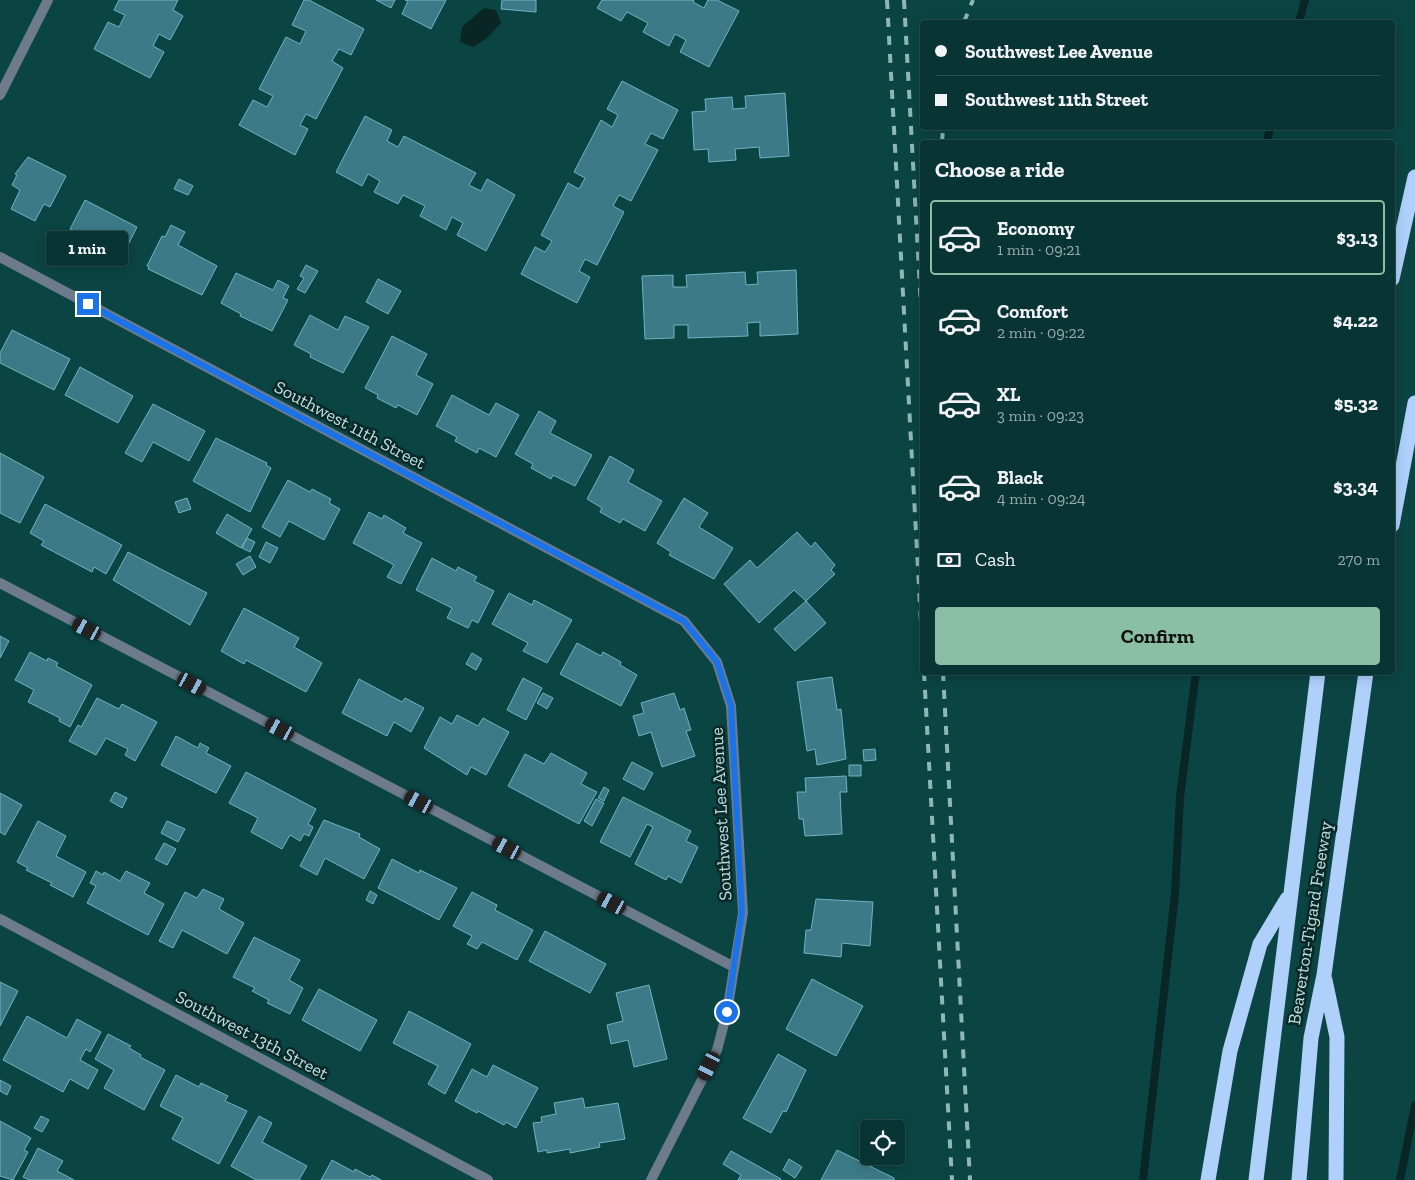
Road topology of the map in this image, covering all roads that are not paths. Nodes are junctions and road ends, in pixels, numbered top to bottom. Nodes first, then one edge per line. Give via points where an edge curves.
1 (48, 0) edge
2 (0, 95) edge
3 (1415, 177) edge
4 (0, 257) edge
5 (1395, 266) edge
6 (1415, 403) edge
7 (1395, 509) edge
8 (0, 583) edge
9 (684, 621) joint
10 (1318, 675) edge
11 (1366, 675) edge
12 (1290, 894) junction
13 (0, 919) edge
14 (734, 967) junction
15 (1324, 975) junction
16 (488, 1180) edge
17 (652, 1180) edge
18 (1208, 1180) edge
19 (1256, 1180) edge
20 (1299, 1180) edge
21 (1336, 1180) edge

1 - 2 street
3 - 5 highway
4 - 9 street, Southwest 11th Street
6 - 7 highway
8 - 14 street
9 - 14 street, Southwest Lee Avenue via 717,662 731,706 742,912
10 - 12 highway, Beaverton-Tigard Freeway
11 - 15 highway, Beaverton-Tigard Freeway
12 - 18 highway via 1260,944 1230,1051
12 - 19 highway, Beaverton-Tigard Freeway
13 - 16 street, Southwest 13th Street
14 - 17 street, Southwest Lee Avenue via 717,1050
15 - 20 highway, Beaverton-Tigard Freeway via 1311,1038
15 - 21 highway via 1337,1037

